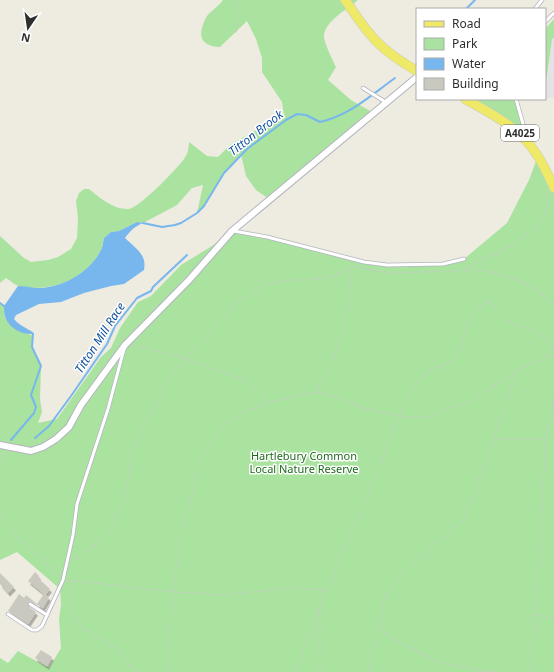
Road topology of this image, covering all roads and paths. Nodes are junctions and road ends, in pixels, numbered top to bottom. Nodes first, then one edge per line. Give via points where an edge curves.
1 (234, 0) edge
2 (345, 0) edge
3 (542, 0) edge
4 (535, 8) edge
5 (554, 13) edge
6 (546, 21) edge
7 (236, 33) dead end
8 (416, 73) edge
9 (363, 88) dead end
10 (467, 100) edge
11 (516, 100) edge
12 (387, 103) junction
13 (528, 142) junction
14 (554, 188) edge
15 (548, 201) dead end
16 (232, 231) junction
17 (464, 260) dead end
18 (352, 266) junction
19 (466, 269) junction
20 (491, 298) dead end
21 (488, 302) junction
22 (554, 304) edge
23 (125, 346) junction
24 (554, 353) edge
25 (186, 359) junction
26 (519, 369) junction
27 (316, 392) junction
28 (554, 397) edge
29 (266, 403) junction
30 (399, 416) junction
31 (494, 439) junction
32 (546, 439) junction
33 (0, 446) edge
34 (15, 449) junction
35 (0, 460) edge
36 (0, 516) edge
37 (69, 557) junction
38 (63, 580) junction
39 (72, 581) junction
40 (326, 591) junction
41 (173, 592) junction
42 (30, 604) dead end
43 (320, 606) junction
44 (8, 614) dead end
45 (47, 615) junction
46 (536, 615) junction
47 (554, 618) edge
48 (379, 630) junction
49 (138, 672) edge
50 (168, 672) edge
51 (295, 672) edge
52 (320, 672) edge
53 (368, 672) edge
54 (499, 672) edge
55 (532, 672) edge

1 - 7 path via 238,10
2 - 8 main road via 369,33
3 - 4 lane
5 - 6 lane
8 - 12 street
9 - 12 lane
10 - 13 main road, A4025 via 512,127
11 - 13 lane
12 - 16 street
13 - 14 main road, A4025
15 - 19 path via 544,215 533,232 500,253 486,257
16 - 17 lane via 387,265 443,264
16 - 23 street
18 - 19 path via 394,272
18 - 25 path via 332,277 267,284 235,304
18 - 27 path via 341,339
19 - 22 path via 492,271 513,277
20 - 21 path
21 - 24 path via 506,320 548,340
21 - 30 path via 471,314 457,354 443,366 427,373 412,391
23 - 25 path via 154,350
23 - 34 street via 81,404 69,427 44,447 31,451
23 - 37 lane via 108,409 77,504
24 - 26 path
25 - 29 path via 244,380 260,392
25 - 37 path via 169,378 136,440 123,504 113,525 102,540 83,554 76,559
26 - 30 path via 469,402 424,418
26 - 31 path
27 - 29 path
27 - 30 path via 342,398 366,409
28 - 32 path
29 - 41 path via 222,426 204,452 197,468 182,529
30 - 40 path
31 - 32 path
31 - 48 path via 465,518 405,571 385,596
32 - 46 path
33 - 34 street
34 - 35 path
36 - 38 path
37 - 38 lane
38 - 39 path
38 - 45 lane
39 - 41 path
39 - 49 path via 72,607 78,625 121,652 128,664
40 - 41 path via 294,587 225,595
40 - 43 path
41 - 50 path via 166,661
42 - 45 lane
43 - 51 path
43 - 52 path
44 - 45 lane via 32,630 42,626
46 - 47 path
46 - 55 path
48 - 53 path
48 - 54 path via 437,662

